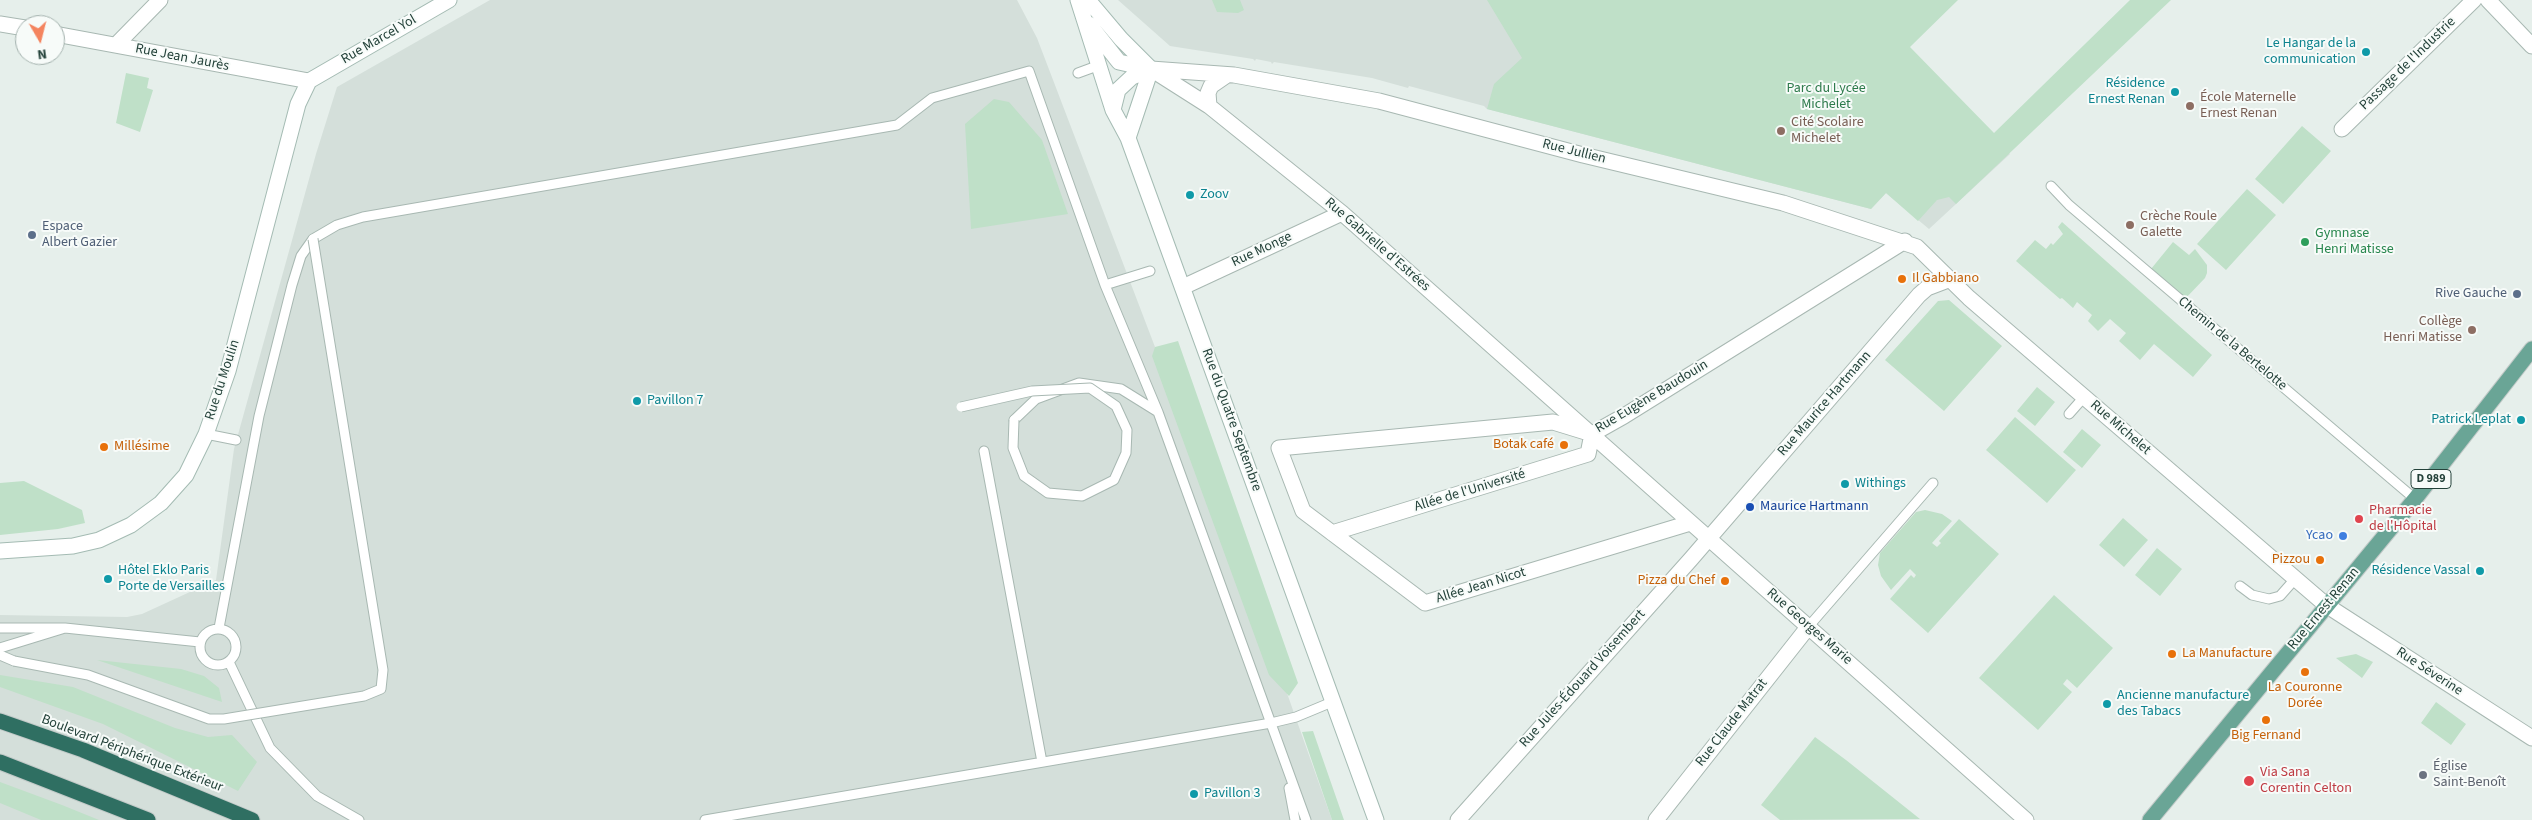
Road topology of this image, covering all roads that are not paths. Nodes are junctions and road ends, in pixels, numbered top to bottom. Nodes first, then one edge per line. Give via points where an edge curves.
1 (160, 0) edge
2 (449, 0) edge
3 (1078, 0) edge
4 (1088, 0) edge
5 (2474, 0) edge
6 (2488, 0) edge
7 (1086, 20) junction
8 (0, 24) edge
9 (15, 26) edge
10 (65, 36) edge
11 (116, 46) junction
12 (2532, 46) edge
13 (1097, 66) junction
14 (1151, 69) junction
15 (1078, 72) dead end
16 (1227, 75) junction
17 (309, 81) junction
18 (1209, 106) junction
19 (1113, 110) junction
20 (2342, 129) dead end
21 (1128, 138) junction
22 (2051, 186) dead end
23 (1342, 213) junction
24 (313, 239) junction
25 (1911, 244) junction
26 (1150, 270) dead end
27 (1948, 280) junction
28 (1105, 285) junction
29 (1183, 287) junction
30 (2532, 349) edge
31 (2084, 397) junction
32 (961, 407) dead end
33 (1158, 412) junction
34 (2069, 414) dead end
35 (206, 434) junction
36 (1592, 434) junction
37 (236, 440) dead end
38 (1279, 448) joint
39 (984, 451) dead end
40 (1933, 483) dead end
41 (2415, 500) junction
42 (1690, 523) junction
43 (1332, 533) junction
44 (1708, 539) junction
45 (0, 551) edge
46 (2295, 579) junction
47 (2240, 586) dead end
48 (2326, 605) junction
49 (1809, 626) junction
50 (0, 628) edge
51 (65, 628) junction
52 (219, 628) junction
53 (200, 642) junction
54 (0, 648) edge
55 (0, 655) edge
56 (229, 662) junction
57 (1332, 702) junction
58 (0, 721) edge
59 (1271, 723) junction
60 (2532, 738) edge
61 (0, 762) edge
62 (1042, 762) junction
63 (1286, 766) junction
64 (736, 817) edge
65 (148, 820) edge
66 (252, 820) edge
67 (359, 820) edge
68 (705, 820) edge
69 (1295, 820) edge
70 (1306, 820) edge
71 (1376, 820) edge
72 (1458, 820) edge
73 (1656, 820) edge
74 (2026, 820) edge
75 (2150, 820) edge

1 - 11 street
2 - 17 street, Rue Marcel Yol
3 - 7 street
4 - 14 street via 1121,40
5 - 20 street, Passage de l'Industrie
6 - 12 street
7 - 13 street, Rue du Quatre Septembre
7 - 14 street via 1119,62
8 - 9 street
10 - 11 street, Rue Jean Jaurès
11 - 17 street, Rue Jean Jaurès
13 - 15 lane
13 - 19 street, Rue du Quatre Septembre
14 - 16 street, Rue Jullien
14 - 18 street, Rue Gabrielle d'Estrées
14 - 19 street via 1132,77 1118,90
14 - 21 street
16 - 18 street via 1211,86
16 - 25 street, Rue Jullien via 1379,101 1783,203
17 - 35 street, Rue du Moulin via 298,104 228,371
18 - 23 street, Rue Gabrielle d'Estrées
19 - 21 street, Rue du Quatre Septembre
21 - 29 street, Rue du Quatre Septembre
22 - 41 lane, Chemin de la Bertelotte via 2069,205
23 - 29 street, Rue Monge
23 - 36 street, Rue Gabrielle d'Estrées
24 - 28 lane via 337,225 363,217 897,125 932,98 1029,71
24 - 52 lane via 301,256 292,285 259,416
24 - 55 lane, bridge via 383,670 380,688 364,696 209,719 88,675 14,661
25 - 27 street, Rue Michelet
25 - 36 street, Rue Eugène Baudouin
26 - 28 lane
27 - 31 street, Rue Michelet
27 - 44 street, Rue Maurice Hartmann via 1927,288 1919,295
28 - 33 lane
29 - 57 street, Rue du Quatre Septembre
30 - 41 main road, Rue Ernest Renan / D 989
31 - 34 lane
31 - 46 street, Rue Michelet
32 - 33 lane, bridge via 1032,391 1090,388 1116,406 1127,430 1126,453 1114,480 1082,496 1048,493 1024,476 1013,448 1014,420 1036,399 1079,383 1121,389
33 - 59 lane
35 - 37 lane
35 - 45 street, Rue du Moulin via 186,475 161,503 131,525 99,540 73,546
36 - 38 street, Rue Eugène Baudouin via 1553,422
36 - 42 street, Rue Georges Marie
36 - 43 street, Allée de l'Université via 1588,454
38 - 43 street, Allée Jean Nicot via 1303,511
39 - 62 lane
40 - 49 lane
41 - 48 main road, Rue Ernest Renan / D 989
42 - 43 street, Allée Jean Nicot via 1425,603
42 - 44 street, Rue Georges Marie
44 - 49 street, Rue Georges Marie
44 - 72 street, Rue Jules-Édouard Voisembert
46 - 47 lane via 2280,596 2268,599 2252,595
46 - 48 street, Rue Michelet
48 - 60 street, Rue Séverine
48 - 75 main road, Rue Ernest Renan / D 989
49 - 73 street, Rue Claude Matrat
49 - 74 street, Rue Georges Marie
50 - 51 lane
51 - 53 lane
51 - 54 lane
52 - 53 lane via 208,632
52 - 56 lane via 231,634 236,645
53 - 56 lane via 200,653 207,662 218,666
56 - 67 lane via 270,748 317,796
57 - 59 lane
57 - 71 street, Rue du Quatre Septembre
58 - 66 highway, Boulevard Périphérique Extérieur via 83,750
59 - 62 lane
59 - 63 lane
61 - 65 highway
62 - 64 lane
63 - 69 lane
63 - 70 lane
64 - 68 lane

